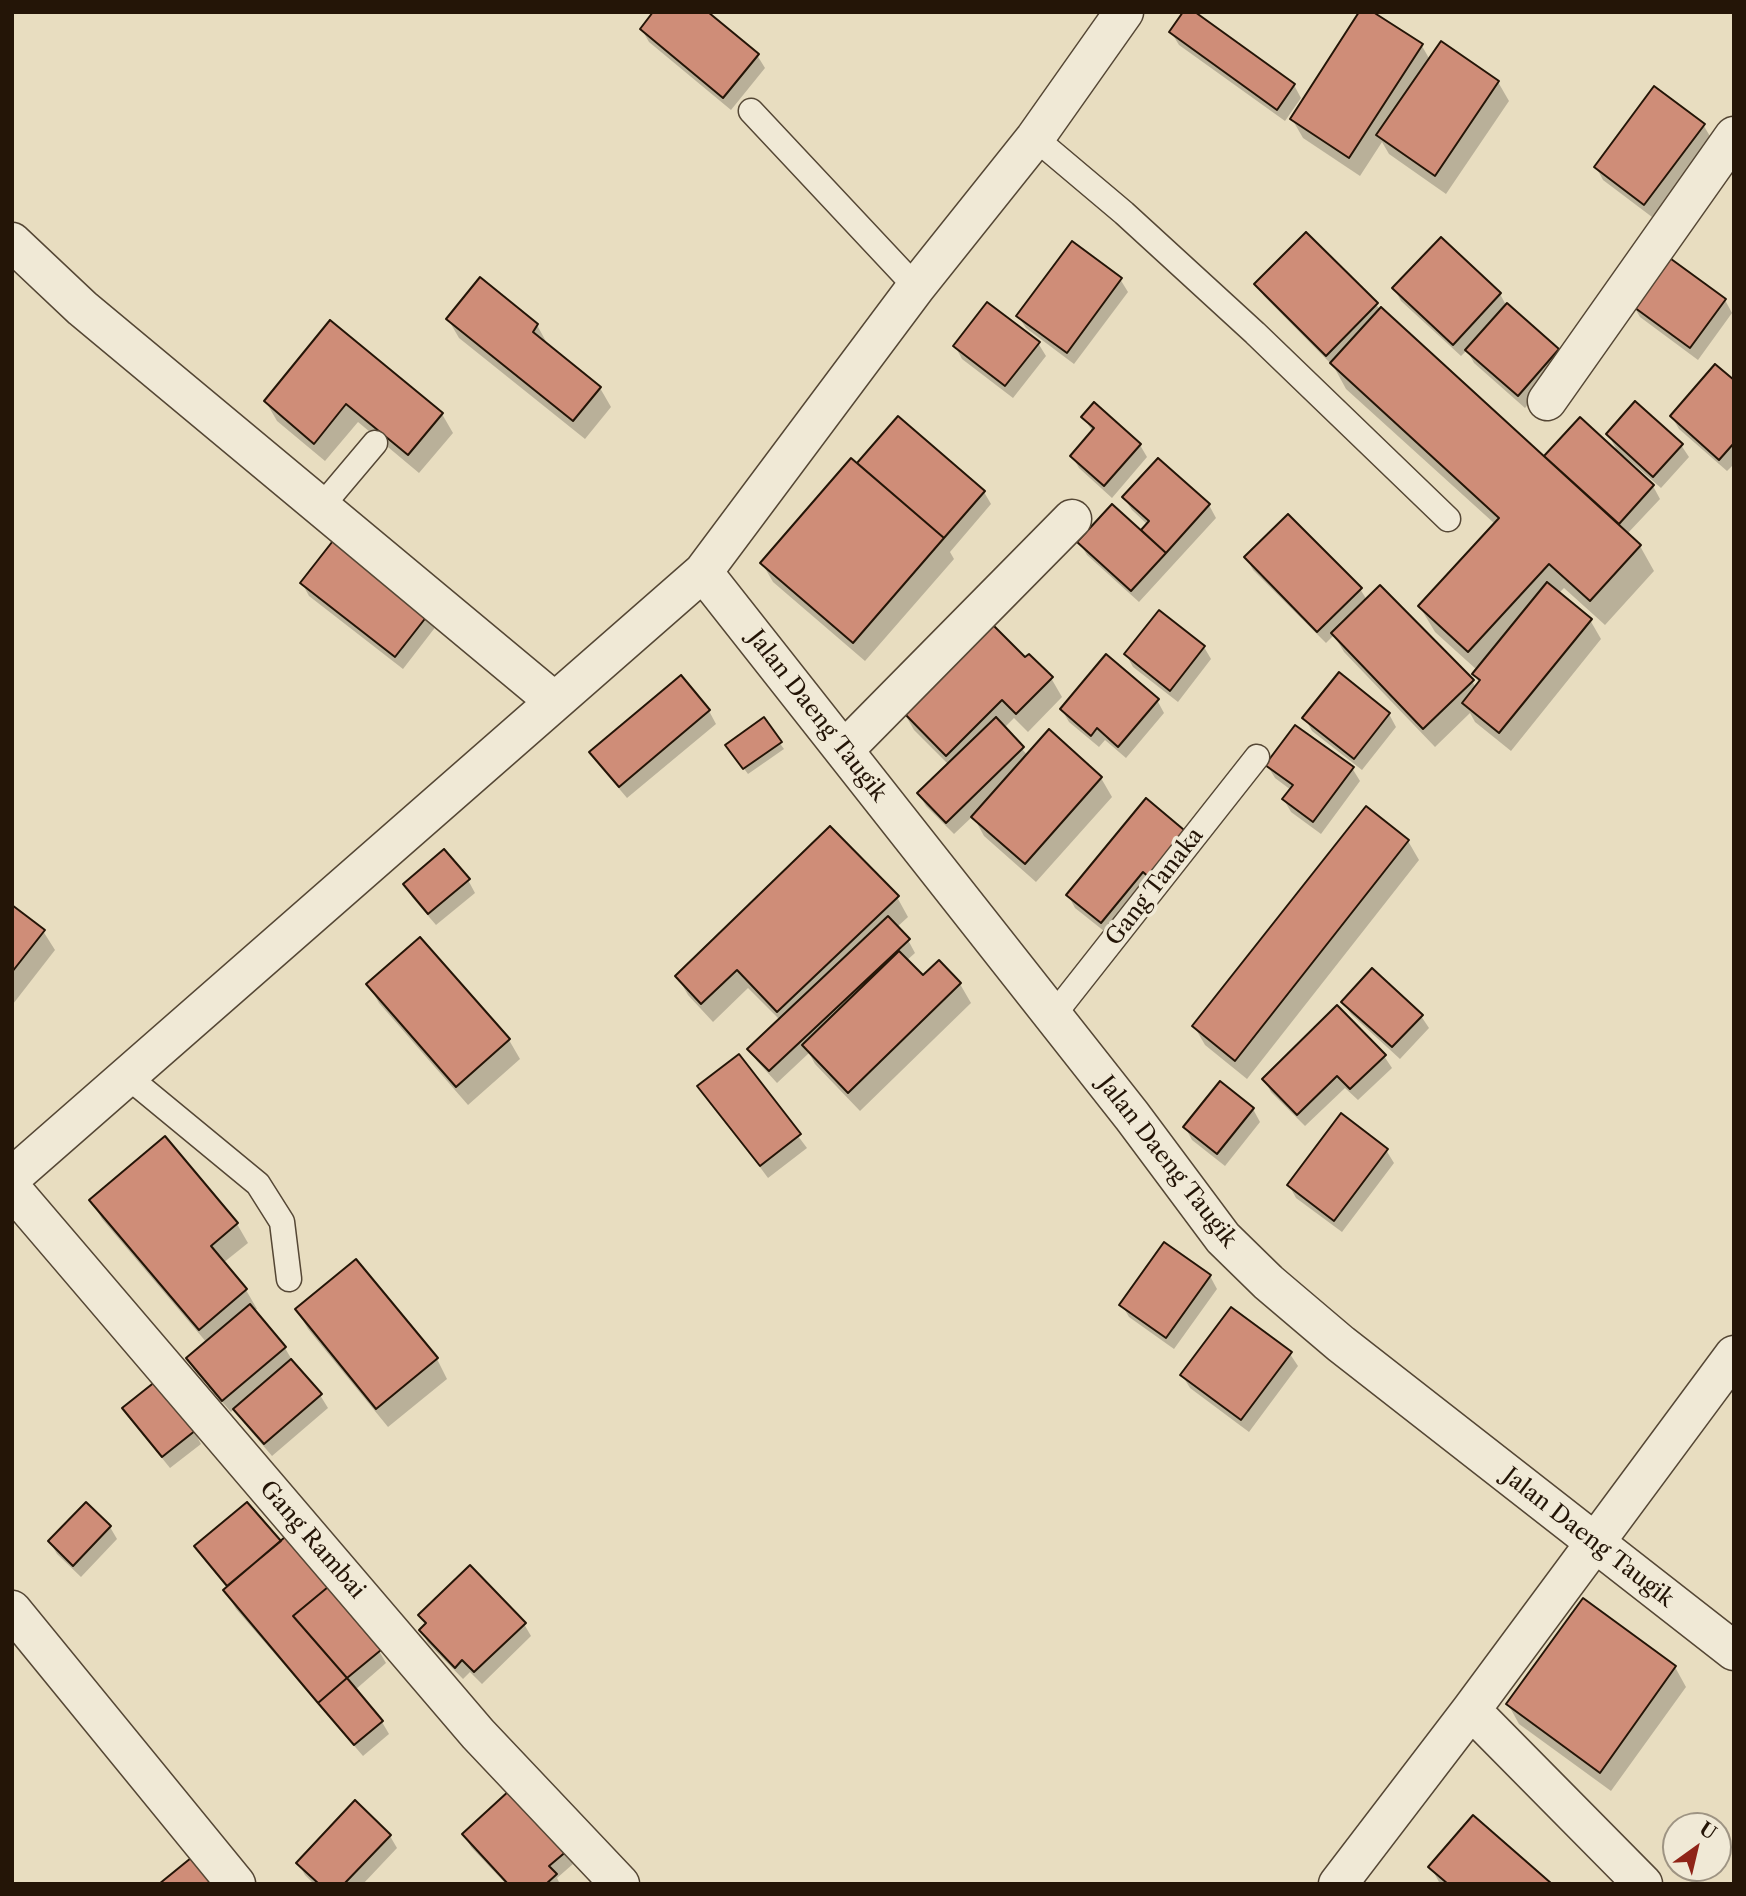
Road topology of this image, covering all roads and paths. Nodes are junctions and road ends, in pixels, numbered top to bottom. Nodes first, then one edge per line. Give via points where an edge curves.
1 (1124, 12) edge
2 (751, 111) dead end
3 (1734, 136) edge
4 (1035, 138) junction
5 (12, 242) edge
6 (916, 287) junction
7 (1547, 401) dead end
8 (375, 443) dead end
9 (321, 507) junction
10 (1072, 519) dead end
11 (1448, 519) dead end
12 (703, 572) junction
13 (554, 701) junction
14 (844, 750) junction
15 (1257, 757) dead end
16 (1052, 1017) junction
17 (127, 1076) junction
18 (12, 1177) edge
19 (12, 1189) edge
20 (289, 1279) dead end
21 (1734, 1355) edge
22 (1595, 1544) junction
23 (12, 1610) edge
24 (1734, 1651) edge
25 (1471, 1710) junction
26 (236, 1884) edge
27 (620, 1884) edge
28 (1338, 1884) edge
29 (1643, 1884) edge

1 - 4 street
2 - 6 lane
3 - 7 street
4 - 6 street
4 - 11 lane via 1255,333
5 - 9 street via 82,308
6 - 12 street
8 - 9 lane
9 - 13 street
10 - 14 street
12 - 13 street
12 - 14 street, Jalan Daeng Taugik
13 - 17 street
14 - 16 street, Jalan Daeng Taugik
15 - 16 lane, Gang Tanaka
16 - 22 street, Jalan Daeng Taugik via 1223,1238 1268,1282
17 - 18 street
17 - 20 lane via 258,1184 282,1222
19 - 27 street, Gang Rambai via 478,1734
21 - 22 street
22 - 24 street, Jalan Daeng Taugik
22 - 25 street
23 - 26 street
25 - 28 street
25 - 29 street

